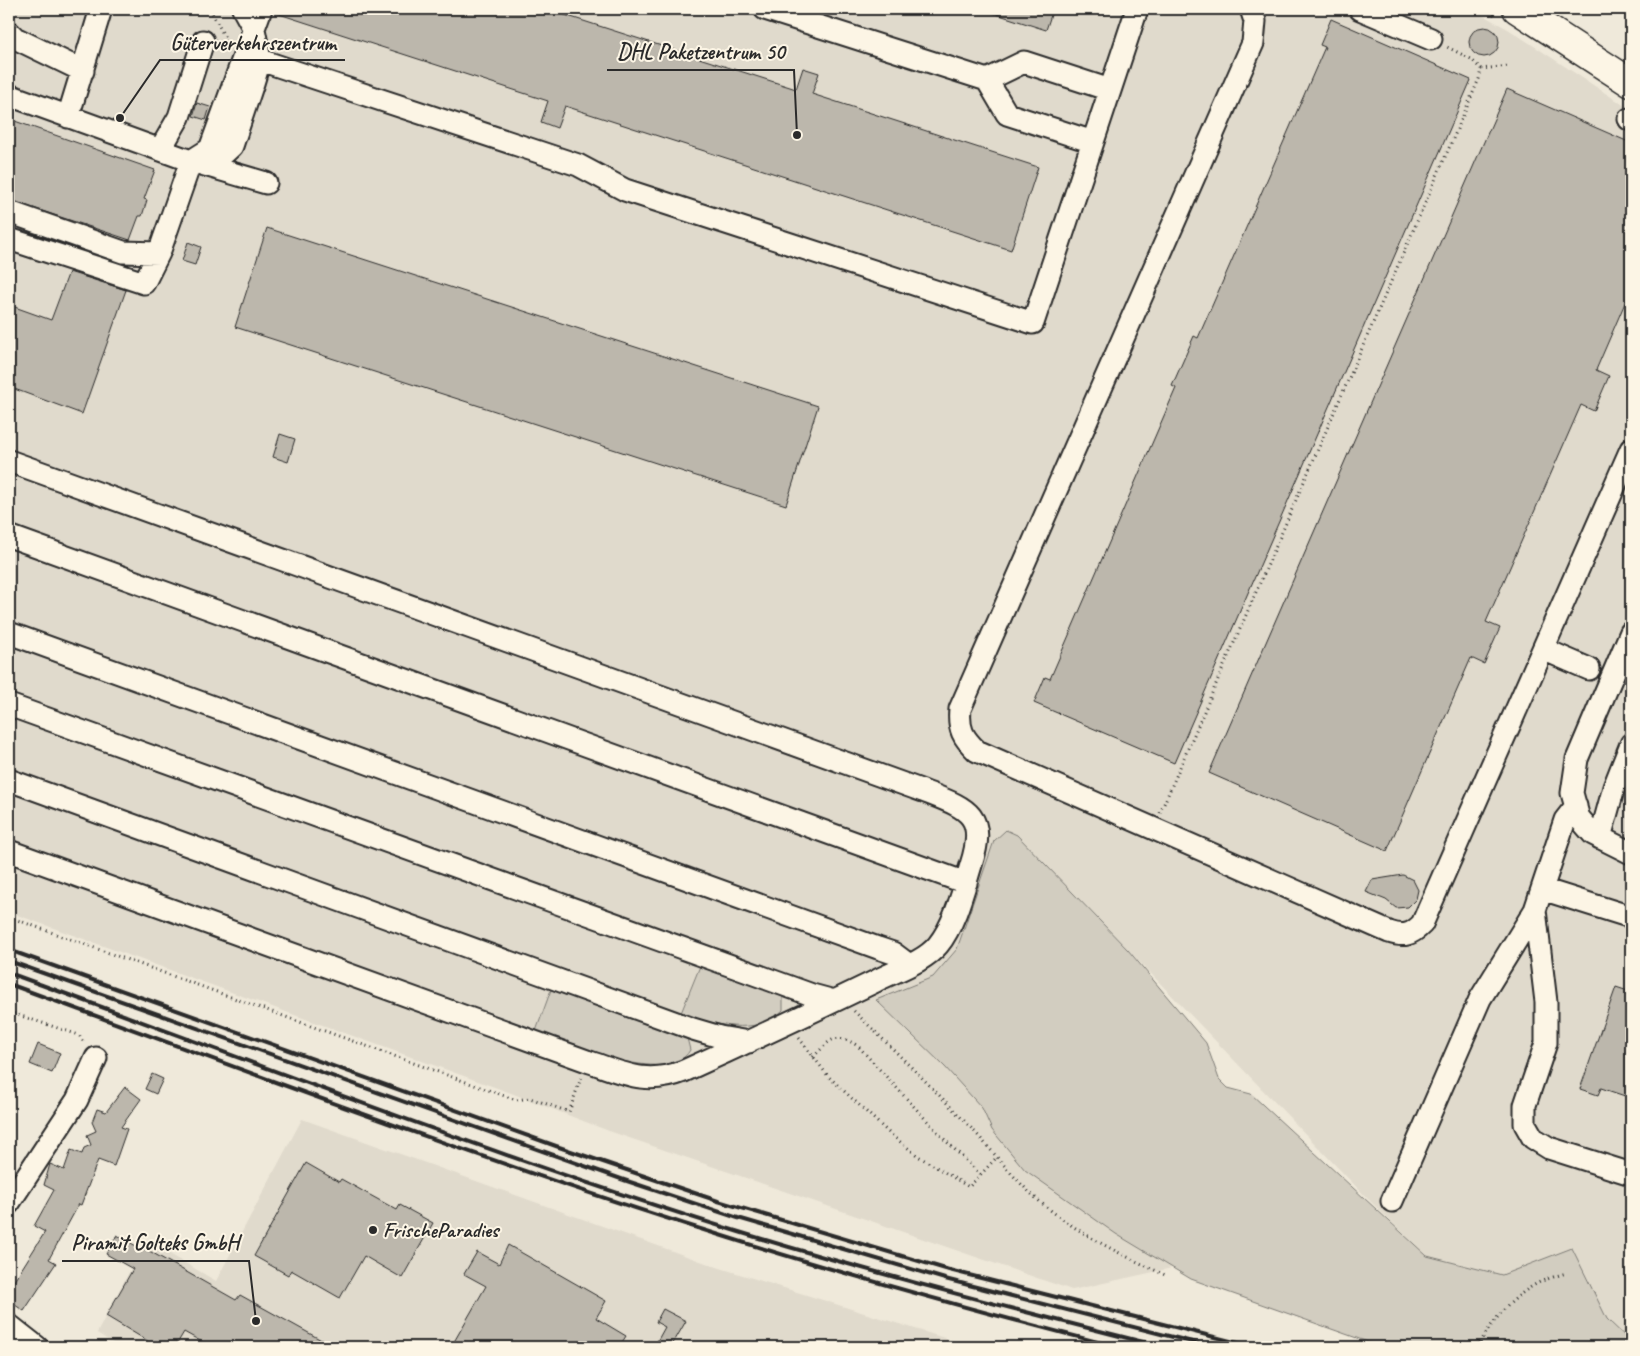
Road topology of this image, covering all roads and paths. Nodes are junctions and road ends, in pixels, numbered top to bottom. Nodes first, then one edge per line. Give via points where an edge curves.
1 (100, 9) edge
2 (210, 9) edge
3 (243, 9) edge
4 (261, 9) edge
5 (764, 9) edge
6 (1137, 9) edge
7 (1360, 9) edge
8 (1516, 9) edge
9 (1255, 13) edge
10 (254, 29) junction
11 (9, 32) edge
12 (1431, 39) joint
13 (203, 41) dead end
14 (224, 57) dead end
15 (260, 60) junction
16 (1509, 66) dead end
17 (1481, 69) junction
18 (83, 72) junction
19 (987, 80) junction
20 (1631, 83) edge
21 (1110, 90) junction
22 (9, 95) edge
23 (68, 117) junction
24 (1092, 142) junction
25 (160, 150) junction
26 (191, 161) junction
27 (266, 183) dead end
28 (9, 212) edge
29 (9, 239) edge
30 (159, 253) junction
31 (1631, 449) edge
32 (9, 461) edge
33 (9, 536) edge
34 (1631, 632) edge
35 (9, 633) edge
36 (1543, 649) junction
37 (1589, 669) dead end
38 (9, 705) edge
39 (1631, 744) edge
40 (9, 780) edge
41 (1576, 806) junction
42 (1153, 829) junction
43 (1600, 838) junction
44 (9, 852) edge
45 (1631, 853) edge
46 (966, 883) junction
47 (1542, 889) junction
48 (1535, 910) junction
49 (9, 917) edge
50 (1631, 917) edge
51 (909, 964) junction
52 (838, 999) junction
53 (9, 1012) edge
54 (791, 1022) junction
55 (748, 1042) junction
56 (813, 1057) junction
57 (96, 1058) joint
58 (587, 1061) junction
59 (997, 1157) junction
60 (980, 1174) junction
61 (1631, 1174) edge
62 (1392, 1201) dead end
63 (9, 1203) edge
64 (1566, 1273) dead end
65 (1165, 1275) dead end
66 (9, 1325) edge
67 (37, 1347) edge
68 (1478, 1347) edge

1 - 18 street
2 - 14 path via 224,36
3 - 10 street
4 - 10 street
5 - 19 street
6 - 21 street
7 - 12 street
8 - 20 main road
9 - 42 street via 1252,43 960,709 958,726 976,752
10 - 15 street
10 - 26 street via 210,148
11 - 18 street
12 - 17 path via 1471,59
13 - 25 street via 179,117
15 - 24 street via 578,165 625,190 1033,323
15 - 26 street via 232,146 219,158
16 - 17 path
17 - 42 path via 1360,356
18 - 23 street
19 - 21 street via 1024,62
19 - 24 street via 1007,114
21 - 24 street
22 - 23 street
23 - 25 street
25 - 26 street
26 - 27 street
26 - 30 street
28 - 30 street via 123,252
29 - 30 street via 144,283
31 - 36 street
32 - 46 street via 958,805 970,815 978,829 978,846
33 - 46 street
34 - 41 street via 1577,759 1572,793
35 - 51 street via 893,953
36 - 37 street
36 - 42 street via 1422,924 1413,933 1402,936 1389,932
38 - 52 street via 812,995
39 - 43 street via 1614,787
40 - 55 street via 693,1029
41 - 43 street via 1579,818
41 - 47 street via 1565,820
43 - 45 street
44 - 58 street
46 - 51 street via 938,946
47 - 48 street
47 - 50 street
48 - 61 street via 1546,1002 1546,1043 1524,1105 1525,1124 1533,1138 1549,1148
48 - 62 street via 1480,999
49 - 58 path via 516,1100 530,1098 569,1112
51 - 52 street
52 - 54 street
52 - 59 path
53 - 57 path via 79,1035
54 - 55 street
54 - 56 path
55 - 58 street via 677,1074 656,1079 634,1077
56 - 60 path via 828,1076 918,1156 969,1187
56 - 60 path via 837,1038 845,1037 858,1046
57 - 63 street via 77,1100
59 - 60 path
59 - 65 path via 1018,1184 1050,1211 1117,1252
64 - 68 path via 1537,1283 1512,1303 1496,1318
66 - 67 street

